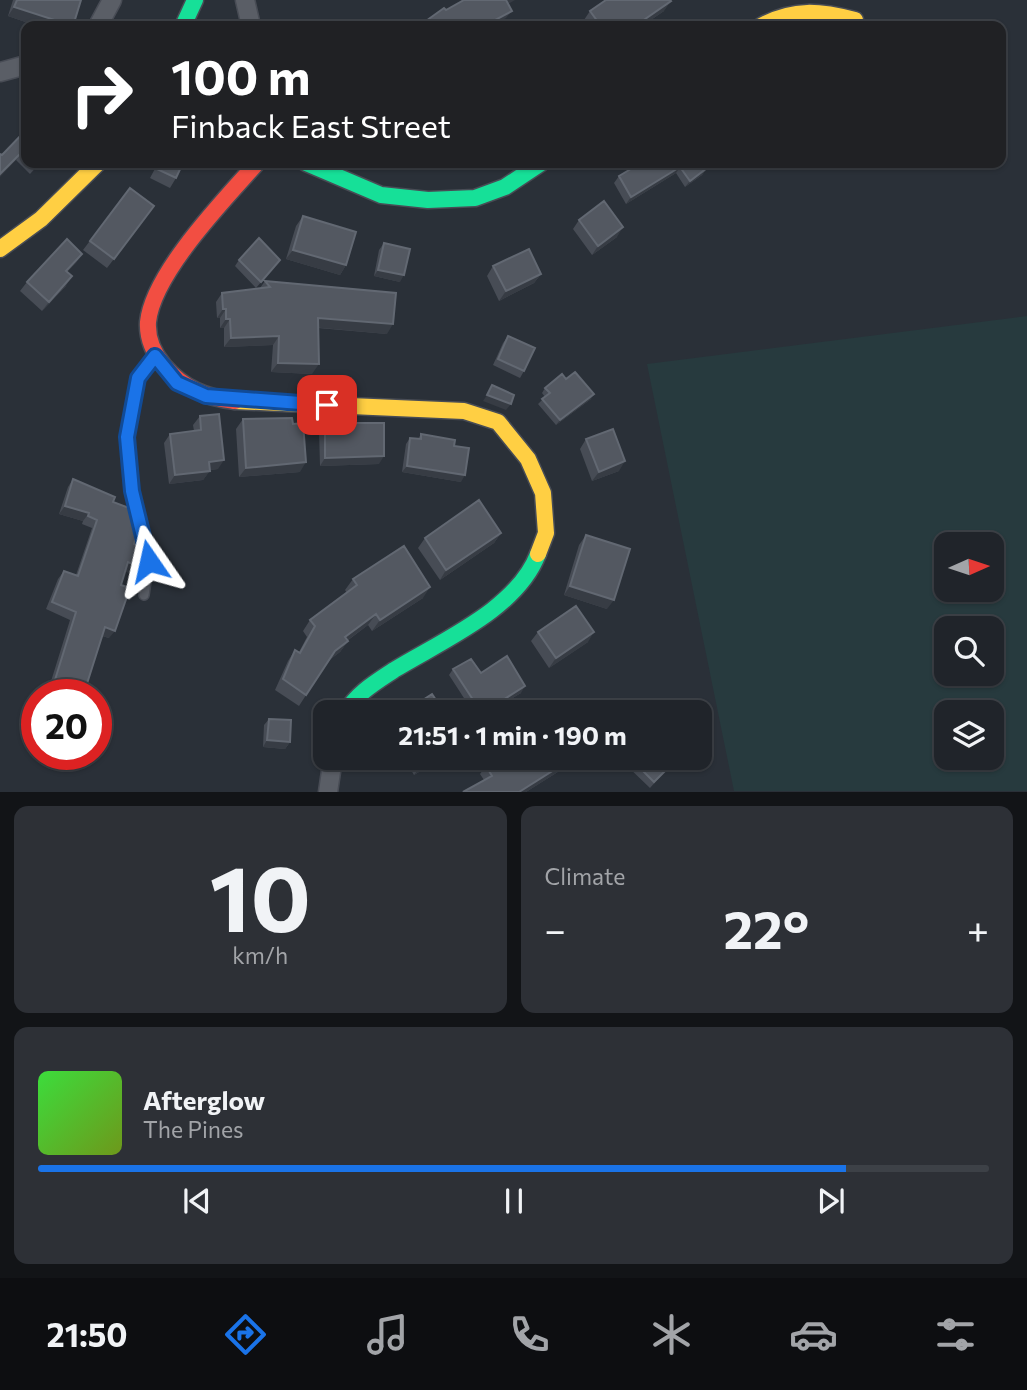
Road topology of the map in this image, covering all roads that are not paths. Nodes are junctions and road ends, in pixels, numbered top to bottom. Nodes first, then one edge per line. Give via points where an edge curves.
1 (112, 0) edge
2 (195, 0) edge
3 (245, 0) edge
4 (855, 20) dead end
5 (101, 21) edge
6 (185, 21) edge
7 (250, 21) edge
8 (770, 21) edge
9 (21, 66) edge
10 (0, 72) edge
11 (93, 168) edge
12 (253, 168) edge
13 (318, 168) edge
14 (534, 168) edge
15 (0, 249) edge
16 (155, 356) junction
17 (144, 595) dead end
18 (353, 700) edge
19 (331, 770) edge
20 (328, 792) edge

1 - 5 street
2 - 6 street
3 - 7 street
4 - 8 street via 809,9
9 - 10 street
11 - 15 street via 41,219
12 - 16 street via 175,265 150,311 149,334
13 - 14 street via 381,195 428,200 475,198 505,187
16 - 17 lane via 138,378 127,437 132,491 149,561
16 - 18 street via 177,383 206,396 464,411 498,422 528,459 543,493 546,533 531,573 505,602
19 - 20 street

